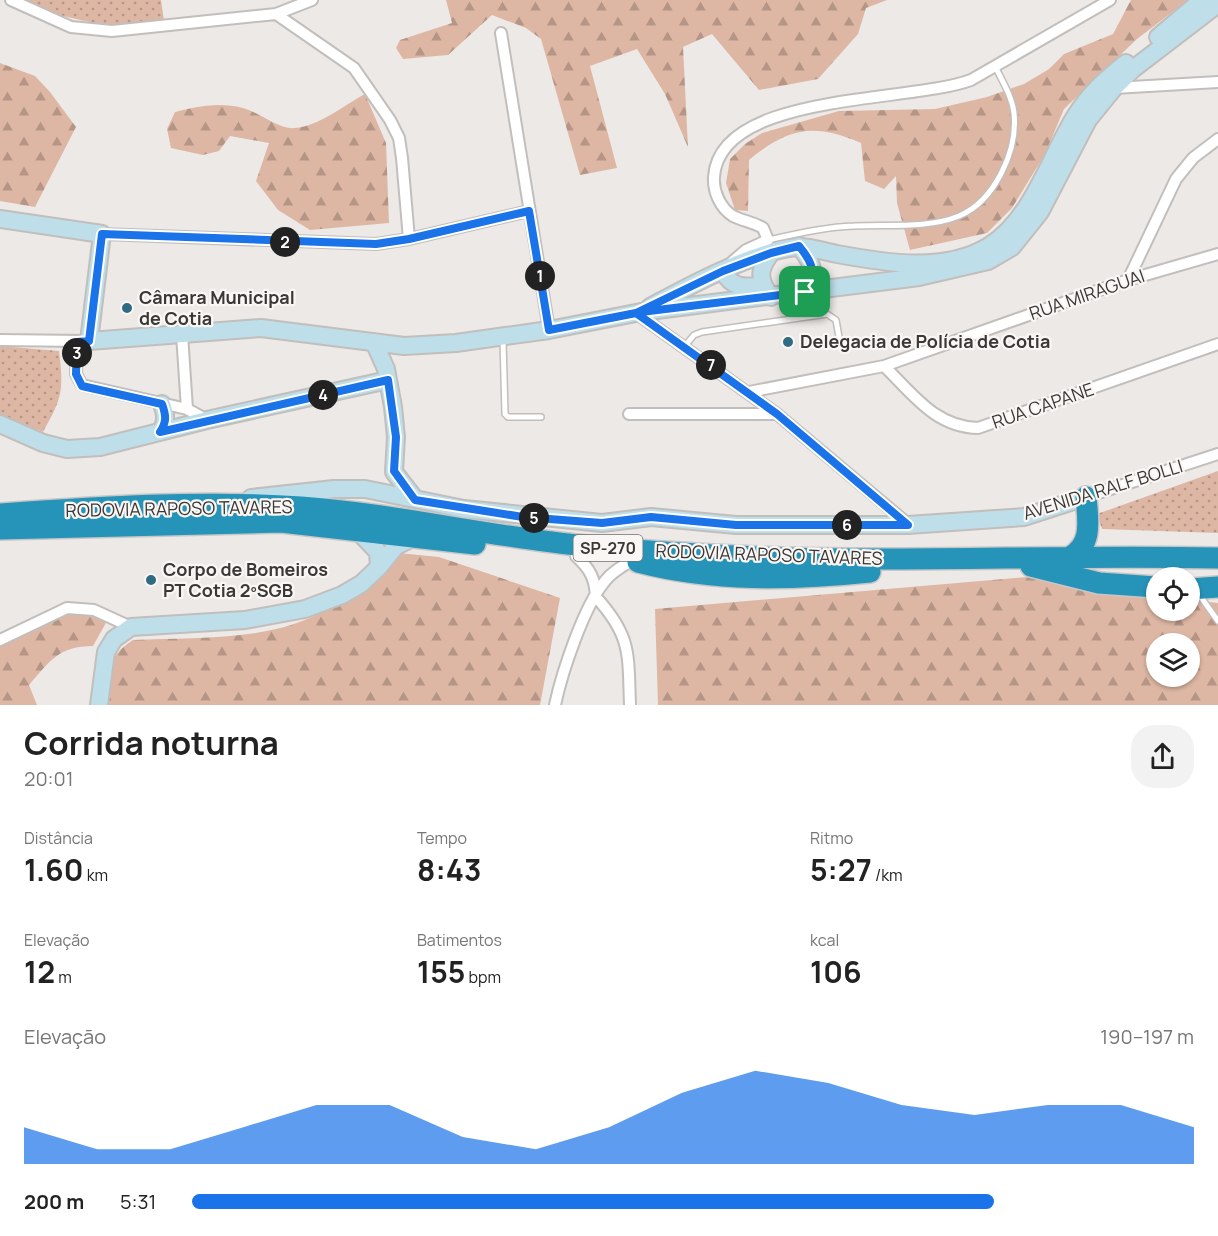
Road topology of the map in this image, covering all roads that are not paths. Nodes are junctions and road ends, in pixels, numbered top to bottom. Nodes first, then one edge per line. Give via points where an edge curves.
1 (12, 0) edge
2 (312, 0) edge
3 (1110, 0) edge
4 (1202, 0) edge
5 (1218, 4) edge
6 (276, 14) junction
7 (501, 33) dead end
8 (995, 65) junction
9 (1218, 82) edge
10 (1114, 88) junction
11 (1218, 139) edge
12 (529, 211) junction
13 (0, 219) edge
14 (102, 234) junction
15 (409, 239) junction
16 (799, 246) junction
17 (770, 247) junction
18 (1218, 254) edge
19 (723, 271) junction
20 (1128, 280) junction
21 (767, 291) junction
22 (805, 292) junction
23 (639, 312) junction
24 (549, 330) junction
25 (182, 334) junction
26 (503, 338) junction
27 (0, 340) edge
28 (83, 341) junction
29 (375, 342) junction
30 (840, 343) dead end
31 (1218, 344) edge
32 (404, 346) junction
33 (684, 347) junction
34 (884, 366) junction
35 (387, 375) junction
36 (749, 392) junction
37 (162, 404) junction
38 (187, 409) junction
39 (630, 414) dead end
40 (777, 414) junction
41 (541, 417) dead end
42 (207, 420) junction
43 (0, 424) edge
44 (160, 432) junction
45 (1218, 454) edge
46 (394, 471) junction
47 (376, 491) junction
48 (415, 500) junction
49 (200, 505) junction
50 (1087, 508) junction
51 (0, 514) edge
52 (908, 525) junction
53 (0, 530) edge
54 (359, 532) junction
55 (413, 538) junction
56 (576, 556) junction
57 (1124, 556) junction
58 (1070, 557) junction
59 (1218, 558) edge
60 (634, 562) junction
61 (1031, 566) junction
62 (379, 567) junction
63 (1218, 569) edge
64 (1146, 585) edge
65 (1218, 587) edge
66 (1200, 588) edge
67 (596, 597) junction
68 (1200, 599) edge
69 (1218, 621) edge
70 (131, 627) junction
71 (0, 640) edge
72 (99, 705) edge
73 (555, 705) edge
74 (630, 705) edge

1 - 6 street via 71,27 112,31
2 - 6 street
3 - 8 street
4 - 16 main road via 1098,86 1076,115 1009,233 987,248 958,259 908,264
5 - 10 main road
6 - 15 street via 354,68 390,120 399,138
7 - 12 street
8 - 17 lane via 1009,95 1014,128 1002,171 976,206 936,222 851,226
8 - 17 street via 950,88 778,114 738,134 721,149 714,164 713,184 719,202 733,216 763,228
9 - 10 street
10 - 22 main road via 1088,120 1040,212 1001,255 928,275
11 - 20 street via 1193,158 1176,179
12 - 15 street
12 - 24 street
13 - 14 main road
14 - 15 street via 328,244
14 - 28 main road
16 - 17 main road
16 - 22 main road via 814,270
17 - 19 main road
17 - 21 main road via 762,265
18 - 20 street, RUA MIRAGUAI
19 - 21 main road via 735,285
19 - 23 main road
20 - 34 street, RUA MIRAGUAI
21 - 22 main road
21 - 23 main road
23 - 24 main road
23 - 33 street
24 - 26 main road
25 - 28 main road
25 - 29 main road via 261,328
25 - 38 street
26 - 32 main road
26 - 41 lane via 505,414
27 - 28 street
28 - 37 street via 76,374 82,386
29 - 32 main road
29 - 35 main road
30 - 33 lane via 836,320 827,314 702,332
31 - 34 street, RUA CAPANE via 978,428 958,428 934,415
32 - 35 main road
33 - 36 street
34 - 36 street, RUA MIRAGUAI
35 - 42 main road
35 - 46 main road via 396,437
36 - 40 street
37 - 38 street
37 - 44 main road via 166,415
38 - 42 street
39 - 40 street
40 - 52 street
42 - 44 main road
43 - 44 main road via 67,449 100,447
45 - 50 street, AVENIDA RALF BOLLI
46 - 47 main road
46 - 48 main road
47 - 48 main road, AVENIDA RALF BOLLI
47 - 49 main road, AVENIDA RALF BOLLI via 310,491
48 - 52 main road, AVENIDA RALF BOLLI via 523,517 602,523 651,517 736,525
49 - 51 highway, RODOVIA RAPOSO TAVARES / SP-270
49 - 58 highway, RODOVIA RAPOSO TAVARES / SP-270 via 349,511 585,546 748,557 876,545 969,557
50 - 52 main road, AVENIDA RALF BOLLI via 1024,517
50 - 57 highway via 1104,544
50 - 58 highway via 1085,543
53 - 54 highway, RODOVIA RAPOSO TAVARES / SP-270 via 281,522
54 - 55 highway, RODOVIA RAPOSO TAVARES / SP-270
54 - 62 main road via 378,552
55 - 56 highway, RODOVIA RAPOSO TAVARES / SP-270
55 - 62 main road via 396,546
56 - 60 highway, RODOVIA RAPOSO TAVARES / SP-270
56 - 67 street via 595,581
57 - 58 highway
57 - 59 highway
60 - 61 highway, RODOVIA RAPOSO TAVARES / SP-270 via 899,569
60 - 67 street via 608,577
61 - 63 highway, RODOVIA RAPOSO TAVARES / SP-270 via 1143,571
61 - 64 highway via 1099,583
62 - 70 main road via 342,595 305,609 245,620
65 - 66 highway
67 - 73 street via 578,630
67 - 74 street via 619,624 627,644
68 - 69 lane
70 - 71 street via 94,610 68,608
70 - 72 main road via 114,639 106,652

